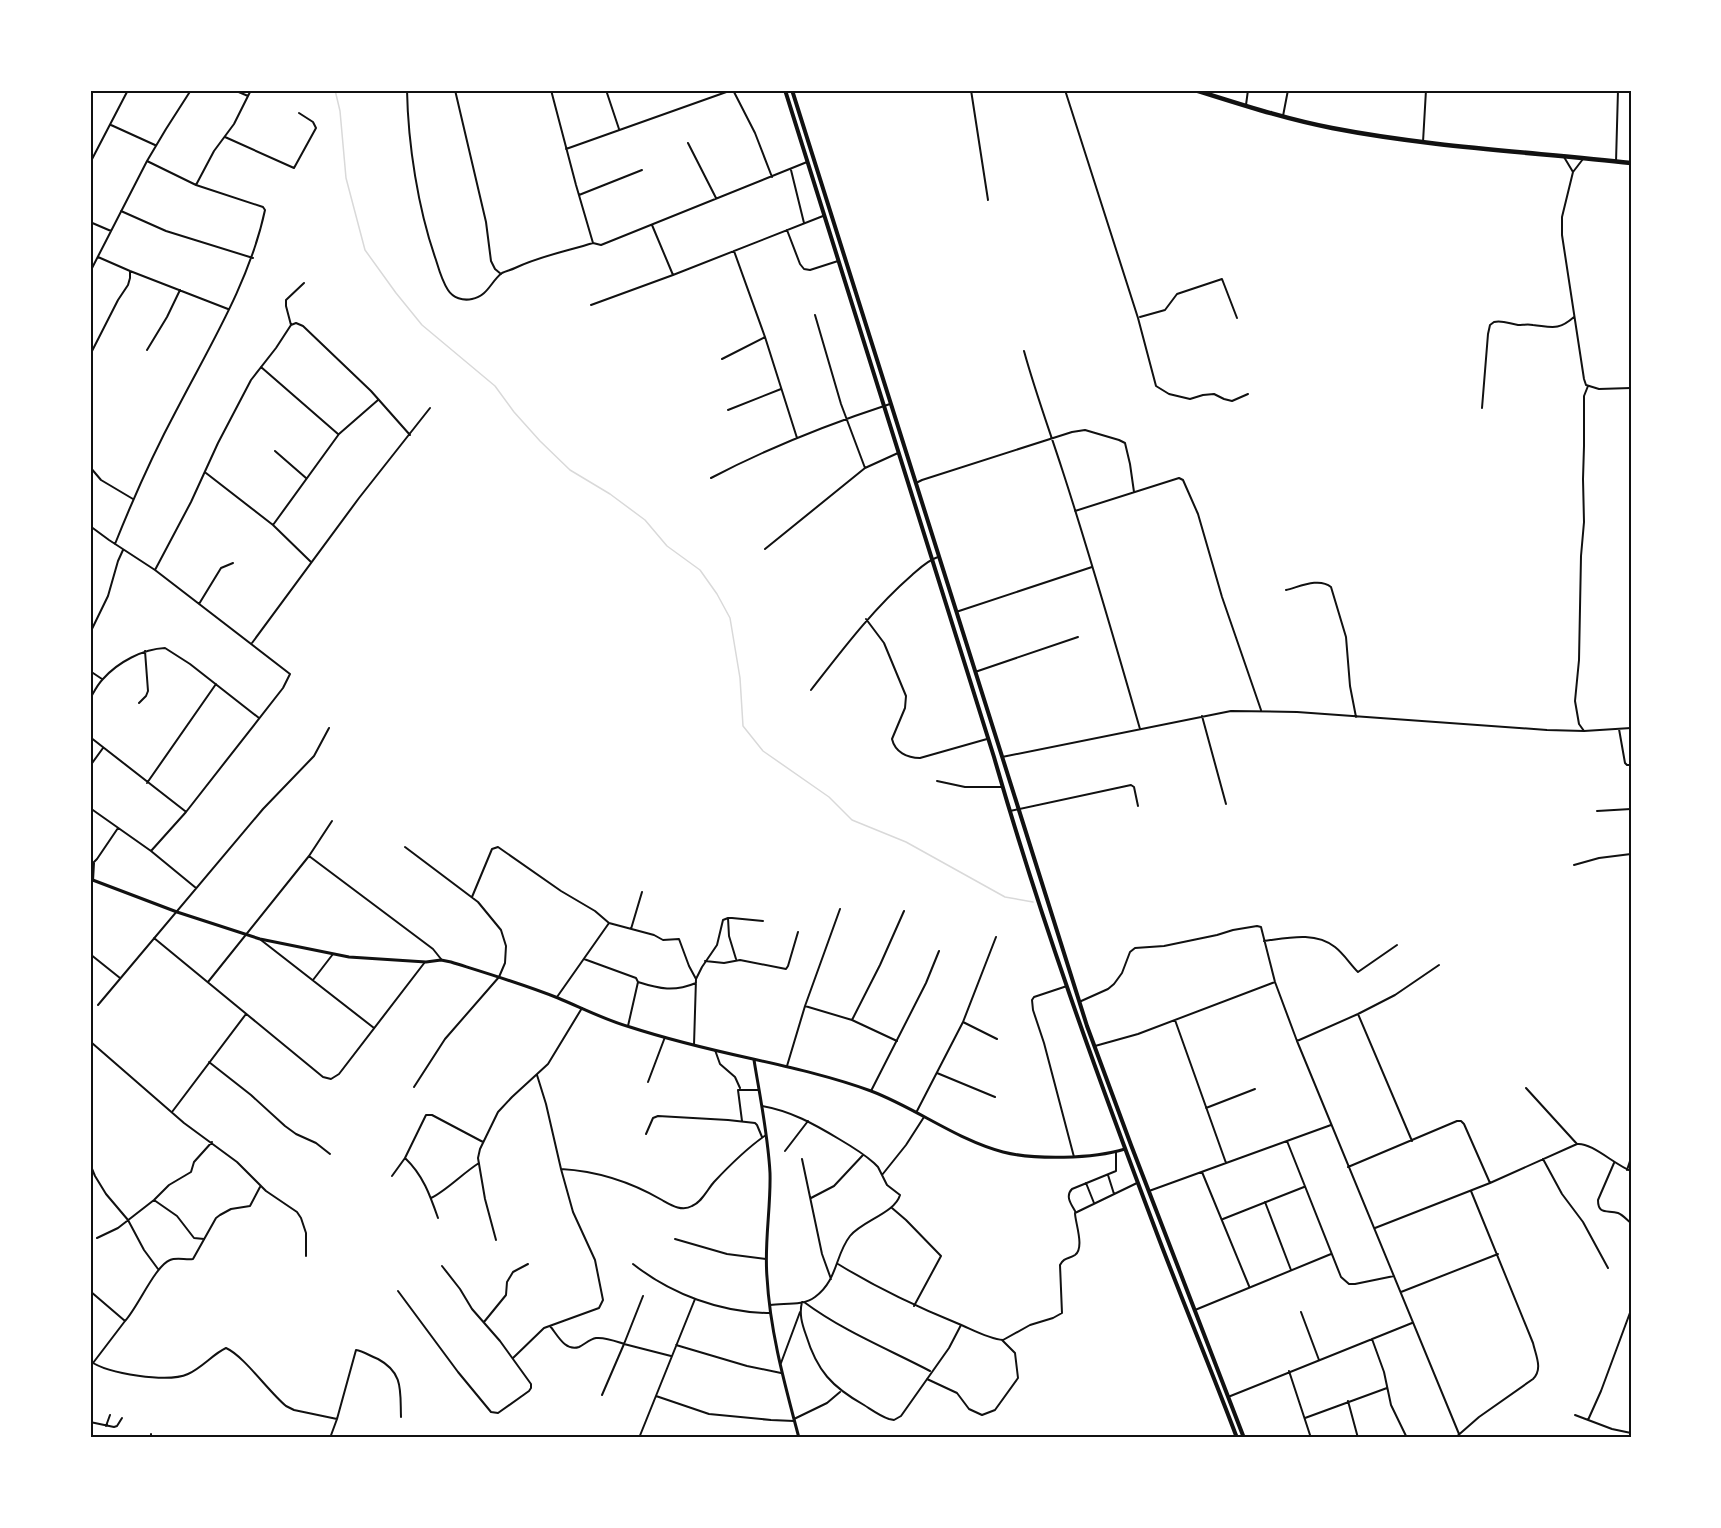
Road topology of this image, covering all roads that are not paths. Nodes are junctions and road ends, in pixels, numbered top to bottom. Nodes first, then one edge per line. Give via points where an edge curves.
1 (128, 90) edge
2 (182, 90) edge
3 (234, 90) edge
4 (251, 90) edge
5 (407, 90) edge
6 (455, 90) edge
7 (550, 90) edge
8 (606, 90) edge
9 (732, 90) edge
10 (785, 90) edge
11 (792, 90) edge
12 (970, 90) edge
13 (1065, 90) edge
14 (1195, 90) edge
15 (1248, 90) edge
16 (1288, 90) edge
17 (1426, 90) edge
18 (1618, 90) edge
19 (191, 91) edge
20 (248, 96) junction
21 (1246, 106) junction
22 (298, 113) dead end
23 (1283, 116) junction
24 (111, 125) junction
25 (620, 129) junction
26 (225, 137) junction
27 (1423, 142) junction
28 (688, 143) dead end
29 (156, 145) junction
30 (566, 149) junction
31 (1564, 157) junction
32 (1584, 158) junction
33 (147, 161) junction
34 (807, 162) junction
35 (1616, 162) junction
36 (90, 163) edge
37 (1631, 164) edge
38 (642, 170) dead end
39 (791, 170) junction
40 (1573, 172) junction
41 (772, 177) junction
42 (196, 185) junction
43 (579, 195) junction
44 (716, 198) junction
45 (988, 200) dead end
46 (121, 211) junction
47 (824, 216) junction
48 (90, 222) edge
49 (804, 223) junction
50 (652, 225) junction
51 (787, 230) junction
52 (111, 231) junction
53 (593, 243) junction
54 (734, 251) junction
55 (98, 257) junction
56 (253, 258) junction
57 (838, 261) junction
58 (130, 271) junction
59 (90, 272) edge
60 (501, 274) junction
61 (674, 275) junction
62 (304, 283) dead end
63 (180, 290) junction
64 (856, 294) junction
65 (850, 297) junction
66 (591, 305) dead end
67 (228, 309) junction
68 (815, 315) dead end
69 (1574, 317) junction
70 (1138, 318) junction
71 (1237, 318) dead end
72 (291, 325) junction
73 (765, 337) junction
74 (147, 350) dead end
75 (1024, 351) dead end
76 (90, 355) edge
77 (722, 359) dead end
78 (261, 367) junction
79 (1588, 386) junction
80 (781, 388) junction
81 (1631, 388) edge
82 (1248, 394) dead end
83 (378, 400) junction
84 (890, 405) junction
85 (884, 407) junction
86 (430, 408) dead end
87 (1482, 408) dead end
88 (728, 410) dead end
89 (847, 419) junction
90 (339, 434) junction
91 (410, 435) junction
92 (797, 438) junction
93 (1052, 440) junction
94 (274, 451) dead end
95 (898, 453) junction
96 (90, 459) edge
97 (91, 468) edge
98 (864, 468) junction
99 (205, 473) junction
100 (306, 478) junction
101 (711, 478) dead end
102 (915, 481) junction
103 (1134, 492) junction
104 (133, 499) junction
105 (1074, 511) junction
106 (273, 525) junction
107 (90, 526) edge
108 (115, 544) junction
109 (765, 549) dead end
110 (123, 550) junction
111 (938, 557) junction
112 (931, 559) junction
113 (232, 562) dead end
114 (311, 562) junction
115 (1092, 567) junction
116 (155, 570) junction
117 (1286, 590) dead end
118 (199, 604) junction
119 (956, 612) junction
120 (867, 619) junction
121 (90, 633) edge
122 (1078, 637) dead end
123 (252, 643) junction
124 (145, 651) junction
125 (90, 671) edge
126 (975, 672) junction
127 (102, 679) junction
128 (216, 684) junction
129 (811, 690) dead end
130 (90, 699) edge
131 (139, 703) dead end
132 (1261, 710) junction
133 (1202, 716) junction
134 (1356, 717) junction
135 (259, 718) junction
136 (329, 728) dead end
137 (1631, 728) edge
138 (1140, 729) junction
139 (1619, 729) junction
140 (1584, 731) junction
141 (90, 737) edge
142 (988, 739) junction
143 (103, 748) junction
144 (1002, 758) junction
145 (1631, 765) edge
146 (90, 766) edge
147 (937, 781) dead end
148 (147, 783) junction
149 (1003, 787) junction
150 (1226, 804) dead end
151 (1138, 806) dead end
152 (90, 808) edge
153 (1017, 808) junction
154 (1631, 809) edge
155 (1010, 811) junction
156 (1597, 811) dead end
157 (186, 812) junction
158 (332, 821) dead end
159 (118, 828) junction
160 (405, 847) dead end
161 (151, 851) junction
162 (1631, 854) edge
163 (309, 856) junction
164 (94, 863) junction
165 (1574, 865) dead end
166 (90, 866) edge
167 (92, 880) edge
168 (196, 888) junction
169 (642, 892) dead end
170 (472, 897) junction
171 (840, 909) dead end
172 (904, 911) dead end
173 (177, 912) junction
174 (728, 918) junction
175 (764, 921) dead end
176 (609, 923) junction
177 (631, 929) junction
178 (798, 932) dead end
179 (246, 935) junction
180 (996, 937) dead end
181 (154, 938) junction
182 (260, 939) junction
183 (1264, 940) junction
184 (1397, 945) dead end
185 (939, 951) dead end
186 (90, 954) edge
187 (333, 954) junction
188 (584, 959) junction
189 (1066, 959) junction
190 (441, 960) junction
191 (737, 960) junction
192 (705, 961) junction
193 (426, 962) junction
194 (1058, 962) junction
195 (1439, 965) dead end
196 (499, 977) junction
197 (120, 978) junction
198 (313, 980) junction
199 (696, 981) junction
200 (208, 982) junction
201 (638, 982) junction
202 (1275, 982) junction
203 (1066, 986) junction
204 (557, 998) junction
205 (1079, 1002) junction
206 (99, 1005) dead end
207 (805, 1006) junction
208 (582, 1008) junction
209 (246, 1014) junction
210 (1358, 1014) junction
211 (852, 1020) junction
212 (1175, 1020) junction
213 (963, 1022) junction
214 (628, 1027) junction
215 (374, 1028) junction
216 (665, 1037) junction
217 (997, 1039) dead end
218 (897, 1041) junction
219 (1297, 1041) junction
220 (92, 1043) dead end
221 (694, 1045) junction
222 (1095, 1046) junction
223 (715, 1050) junction
224 (754, 1060) junction
225 (209, 1062) junction
226 (786, 1066) junction
227 (937, 1073) junction
228 (537, 1075) junction
229 (648, 1082) dead end
230 (414, 1087) dead end
231 (740, 1088) junction
232 (1526, 1088) dead end
233 (1255, 1089) dead end
234 (759, 1090) junction
235 (871, 1091) junction
236 (995, 1097) dead end
237 (762, 1106) junction
238 (1206, 1108) junction
239 (916, 1111) junction
240 (172, 1112) junction
241 (925, 1116) junction
242 (808, 1120) junction
243 (741, 1121) junction
244 (1331, 1125) junction
245 (646, 1134) dead end
246 (764, 1136) junction
247 (1412, 1141) junction
248 (212, 1142) junction
249 (483, 1142) junction
250 (1287, 1142) junction
251 (1577, 1144) junction
252 (1125, 1149) junction
253 (785, 1151) dead end
254 (1116, 1151) junction
255 (330, 1154) dead end
256 (864, 1155) junction
257 (1074, 1157) junction
258 (405, 1158) junction
259 (1631, 1158) edge
260 (802, 1159) dead end
261 (1543, 1159) junction
262 (478, 1163) junction
263 (1226, 1163) junction
264 (1614, 1163) junction
265 (90, 1164) edge
266 (1348, 1167) junction
267 (561, 1169) junction
268 (1627, 1170) junction
269 (1631, 1171) edge
270 (1202, 1172) junction
271 (1108, 1175) junction
272 (392, 1176) dead end
273 (882, 1176) junction
274 (1086, 1183) junction
275 (1138, 1183) junction
276 (1490, 1183) junction
277 (260, 1187) junction
278 (1305, 1187) junction
279 (1149, 1191) junction
280 (1471, 1191) junction
281 (1114, 1194) junction
282 (431, 1198) junction
283 (811, 1198) junction
284 (154, 1200) junction
285 (1265, 1202) junction
286 (1094, 1203) junction
287 (891, 1208) junction
288 (1075, 1212) junction
289 (438, 1218) dead end
290 (1223, 1219) junction
291 (128, 1220) junction
292 (1631, 1223) edge
293 (1375, 1228) junction
294 (97, 1238) dead end
295 (204, 1239) junction
296 (675, 1239) dead end
297 (496, 1240) dead end
298 (1332, 1254) junction
299 (1498, 1254) junction
300 (306, 1256) dead end
301 (766, 1259) junction
302 (528, 1264) dead end
303 (633, 1264) dead end
304 (838, 1264) junction
305 (442, 1266) dead end
306 (1608, 1268) dead end
307 (158, 1270) junction
308 (1291, 1271) junction
309 (1395, 1276) junction
310 (831, 1279) junction
311 (1250, 1287) junction
312 (90, 1291) edge
313 (398, 1291) dead end
314 (1401, 1292) junction
315 (643, 1296) dead end
316 (1189, 1296) junction
317 (1183, 1298) junction
318 (695, 1299) junction
319 (803, 1302) junction
320 (770, 1305) junction
321 (914, 1306) junction
322 (1194, 1310) junction
323 (1631, 1310) edge
324 (800, 1311) junction
325 (771, 1312) junction
326 (1301, 1312) dead end
327 (125, 1321) junction
328 (484, 1322) junction
329 (1413, 1322) junction
330 (550, 1325) junction
331 (961, 1325) junction
332 (1372, 1338) junction
333 (1002, 1340) junction
334 (624, 1344) junction
335 (676, 1345) junction
336 (671, 1356) junction
337 (513, 1358) junction
338 (1318, 1360) junction
339 (92, 1362) edge
340 (780, 1366) junction
341 (1289, 1371) junction
342 (932, 1372) junction
343 (781, 1373) junction
344 (926, 1379) junction
345 (1387, 1388) junction
346 (841, 1391) junction
347 (602, 1395) dead end
348 (656, 1396) junction
349 (1228, 1397) junction
350 (1348, 1401) junction
351 (1233, 1408) junction
352 (1227, 1410) junction
353 (110, 1415) dead end
354 (1575, 1415) dead end
355 (401, 1417) dead end
356 (122, 1418) dead end
357 (1305, 1418) junction
358 (337, 1419) junction
359 (794, 1420) junction
360 (1588, 1420) junction
361 (90, 1422) edge
362 (106, 1426) junction
363 (1631, 1433) edge
364 (1459, 1434) junction
365 (330, 1438) edge
366 (639, 1438) edge
367 (799, 1438) edge
368 (1237, 1438) edge
369 (1244, 1438) edge
370 (1311, 1438) edge
371 (1358, 1438) edge
372 (1407, 1438) edge
373 (1455, 1438) edge

1 - 24 street
2 - 19 street
3 - 20 street
4 - 20 street
5 - 60 street via 420,202 430,244 448,291 453,296 474,299
6 - 60 street via 486,222 491,261
7 - 30 street
8 - 25 street
9 - 25 street
9 - 41 street
10 - 34 main road
11 - 64 main road
12 - 45 street
13 - 70 street
14 - 21 highway
15 - 21 street
16 - 23 street
17 - 27 street
18 - 35 street
19 - 29 street
20 - 26 street
21 - 23 highway
22 - 26 street via 316,128 294,168
23 - 27 highway via 1331,128
24 - 29 street
24 - 36 street
25 - 30 street
26 - 42 street
27 - 31 highway
28 - 44 street
29 - 33 street
30 - 43 street
31 - 32 highway
31 - 40 street
32 - 35 highway
32 - 40 street
33 - 42 street
33 - 46 street
34 - 39 street
34 - 47 main road
35 - 37 highway
38 - 43 street
39 - 41 street
39 - 49 street
40 - 69 street via 1562,235
41 - 44 street
42 - 56 street via 265,208
43 - 53 street
44 - 50 street
46 - 52 street
46 - 56 street via 166,231
47 - 49 street
47 - 57 main road
48 - 52 street
49 - 51 street
50 - 53 street via 602,245
50 - 61 street
51 - 54 street
51 - 57 street via 804,269
52 - 55 street
53 - 60 street
54 - 61 street
54 - 73 street
55 - 58 street
55 - 59 street
56 - 67 street
57 - 65 main road
58 - 63 street
58 - 76 street via 128,285
61 - 66 street
62 - 72 street via 286,300
63 - 67 street
63 - 74 street
64 - 65 main road
64 - 84 main road
65 - 85 main road
67 - 104 street
68 - 89 street
69 - 79 street
69 - 87 street via 1555,328 1502,321 1490,325
70 - 71 street via 1165,310 1177,294 1221,279
70 - 82 street via 1158,388 1190,399 1214,394 1232,401
72 - 78 street
72 - 83 street via 303,326
73 - 77 street
73 - 80 street
75 - 93 street
78 - 90 street
78 - 99 street
79 - 81 street
79 - 140 street via 1584,396 1584,522 1575,685 1577,714
80 - 88 street
80 - 92 street
83 - 90 street
83 - 91 street
84 - 85 street
84 - 102 main road
85 - 89 street
85 - 95 main road
86 - 91 street
89 - 92 street
89 - 98 street
90 - 100 street
91 - 114 street
92 - 101 street
93 - 102 street
93 - 103 street via 1085,430 1124,441
93 - 105 street
94 - 100 street
95 - 98 street
95 - 112 main road
96 - 97 street
97 - 104 street via 101,480
98 - 109 street
99 - 106 street
99 - 116 street
100 - 106 street
102 - 111 main road
103 - 105 street
103 - 132 street via 1183,480 1198,514
104 - 108 street
105 - 115 street
106 - 114 street
107 - 108 street
108 - 110 street
110 - 116 street
110 - 121 street via 108,596
111 - 112 street
111 - 119 main road
112 - 120 street
112 - 142 main road
113 - 118 street via 221,568
114 - 123 street
115 - 119 street
115 - 138 street
116 - 118 street
117 - 134 street via 1323,583 1331,587 1346,637
118 - 123 street
119 - 126 main road
120 - 129 street
120 - 142 street via 884,643 906,696 892,739 896,749 920,758
122 - 126 street
123 - 135 street via 291,674
124 - 127 street
124 - 128 street via 169,649
124 - 131 street via 148,691
125 - 127 street
126 - 144 main road
127 - 130 street
128 - 135 street
128 - 148 street
132 - 133 street
132 - 134 street
133 - 138 street
133 - 150 street
134 - 140 street
135 - 157 street
136 - 168 street via 314,756
137 - 139 street
138 - 144 street
139 - 140 street
139 - 145 street via 1625,763
141 - 143 street
142 - 149 main road
143 - 146 street
143 - 148 street
144 - 153 main road
147 - 149 street via 965,787
148 - 157 street
149 - 155 main road
151 - 153 street via 1131,785
152 - 159 street
153 - 155 street
153 - 189 main road
154 - 156 street
155 - 194 main road
157 - 161 street
158 - 163 street
159 - 161 street
159 - 164 street
160 - 170 street
161 - 168 street
162 - 165 street
163 - 179 street
163 - 190 street via 433,949
164 - 166 street
164 - 167 street
167 - 173 street
168 - 173 street
169 - 177 street
170 - 176 street via 492,849 498,847
170 - 196 street via 505,938 506,954
171 - 207 street
172 - 211 street
173 - 179 street
173 - 181 street
174 - 175 street
174 - 191 street
174 - 192 street via 723,920 717,945
176 - 177 street
176 - 188 street
177 - 199 street via 663,940 679,939
178 - 191 street via 787,968
179 - 182 street
179 - 200 street
180 - 213 street
181 - 197 street
181 - 200 street
182 - 187 street
182 - 198 street
183 - 184 street via 1311,937 1335,947 1358,972
183 - 202 street
183 - 205 street via 1261,927 1257,926 1164,946 1135,948 1114,984
185 - 218 street
186 - 197 street
187 - 193 street
187 - 198 street
188 - 201 street via 634,977
188 - 204 street
189 - 194 main road
189 - 205 main road
190 - 193 street
190 - 196 street
191 - 192 street
192 - 199 street
193 - 215 street
194 - 203 main road
195 - 210 street
196 - 204 street
196 - 230 street via 445,1039
197 - 206 street
198 - 215 street
199 - 201 street via 673,989
199 - 221 street
200 - 209 street
201 - 214 street
202 - 212 street
202 - 219 street
203 - 252 main road
203 - 257 street via 1032,1000
204 - 208 street
205 - 222 main road
207 - 211 street
207 - 226 street
208 - 214 street
208 - 228 street
209 - 215 street via 323,1077 331,1079
209 - 225 street
210 - 219 street
210 - 247 street
211 - 218 street
212 - 222 street
212 - 238 street
213 - 217 street
213 - 227 street
214 - 216 street
216 - 221 street
216 - 229 street
218 - 235 street
219 - 244 street
220 - 240 street
221 - 223 street
222 - 279 main road
223 - 224 street
223 - 231 street via 720,1064
224 - 226 street
224 - 234 street
225 - 240 street
225 - 255 street via 285,1126
226 - 235 street
227 - 236 street
227 - 239 street
228 - 249 street via 498,1112
228 - 267 street
231 - 234 street
231 - 243 street
232 - 251 street
233 - 238 street
234 - 237 street
235 - 239 street
237 - 242 street
237 - 246 street
238 - 263 street
239 - 241 street
240 - 248 street
241 - 257 street via 1004,1152
241 - 273 street
242 - 253 street
242 - 256 street
243 - 245 street via 656,1116
243 - 246 street via 756,1124
244 - 250 street
244 - 266 street
246 - 267 street via 698,1202 684,1209 612,1177
246 - 301 street via 770,1189
247 - 266 street
247 - 276 street via 1461,1121
248 - 277 street
248 - 284 street via 194,1162 191,1172
249 - 258 street via 426,1115
249 - 262 street
250 - 263 street
250 - 278 street
251 - 261 street
251 - 264 street via 1592,1147
252 - 254 street
252 - 275 main road
254 - 257 street
254 - 271 street via 1117,1170
256 - 273 street
256 - 283 street via 834,1186
258 - 272 street
258 - 282 street
259 - 268 street
260 - 283 street
261 - 276 street
261 - 306 street
262 - 282 street
262 - 297 street
263 - 270 street
264 - 268 street
264 - 292 street via 1598,1200 1599,1209 1617,1213
265 - 291 street via 106,1194
266 - 293 street
267 - 330 street via 573,1212 595,1260 603,1300 599,1308
268 - 269 street
270 - 279 street
270 - 290 street
271 - 274 street
271 - 281 street
273 - 287 street via 900,1195
274 - 286 street
274 - 288 street via 1068,1194
275 - 281 street
275 - 317 main road
276 - 280 street
277 - 295 street via 251,1205 231,1209 216,1218
277 - 300 street via 292,1207 301,1218 306,1233
278 - 285 street
278 - 298 street
279 - 316 main road
280 - 293 street
280 - 299 street
281 - 286 street
282 - 289 street
283 - 310 street
284 - 291 street
284 - 295 street via 177,1216 194,1238
285 - 290 street
285 - 308 street
286 - 288 street
287 - 304 street via 849,1237
287 - 321 street via 942,1256
288 - 333 street via 1078,1251 1060,1265 1062,1313 1030,1324
290 - 311 street
291 - 294 street
291 - 307 street
293 - 309 street
295 - 307 street via 193,1259 172,1259
296 - 301 street via 727,1254
298 - 308 street
298 - 309 street via 1348,1284
299 - 314 street
299 - 364 street via 1533,1343 1538,1374
301 - 320 street
302 - 328 street via 513,1272 506,1295
303 - 318 street via 651,1278
304 - 310 street
304 - 321 street
305 - 328 street
307 - 327 street
308 - 311 street
309 - 314 street
310 - 319 street via 815,1297
311 - 322 street
312 - 327 street
313 - 337 street via 493,1414 531,1388
314 - 329 street
315 - 334 street
316 - 317 main road
316 - 322 main road
317 - 352 main road
318 - 325 street via 739,1311
318 - 335 street
319 - 320 street
319 - 324 street
319 - 342 street via 843,1328
320 - 325 street
321 - 331 street
322 - 349 main road
323 - 360 street
324 - 340 street
324 - 346 street via 814,1358
325 - 340 street
326 - 338 street
327 - 339 street
328 - 337 street
329 - 332 street
329 - 364 street
330 - 334 street via 569,1347 579,1347 597,1338
330 - 337 street
331 - 333 street
331 - 342 street
332 - 338 street
332 - 345 street
333 - 344 street via 1015,1353 1018,1379 991,1413 972,1411 957,1393
334 - 336 street
334 - 347 street
335 - 336 street
335 - 343 street
336 - 348 street
338 - 341 street
339 - 358 street via 148,1378 167,1378 186,1375 229,1348 286,1406
340 - 343 street
341 - 349 street
341 - 357 street
342 - 344 street
343 - 359 street
344 - 346 street via 901,1416 894,1420
345 - 350 street
345 - 372 street
346 - 359 street
348 - 359 street via 709,1414
348 - 366 street
349 - 351 main road
350 - 357 street
350 - 371 street
351 - 352 main road
351 - 369 main road
352 - 368 main road
353 - 362 street
354 - 360 street
355 - 358 street via 400,1383 395,1372 357,1350
356 - 362 street via 117,1426
357 - 370 street
358 - 365 street
359 - 367 street
360 - 363 street
361 - 362 street
364 - 373 street

